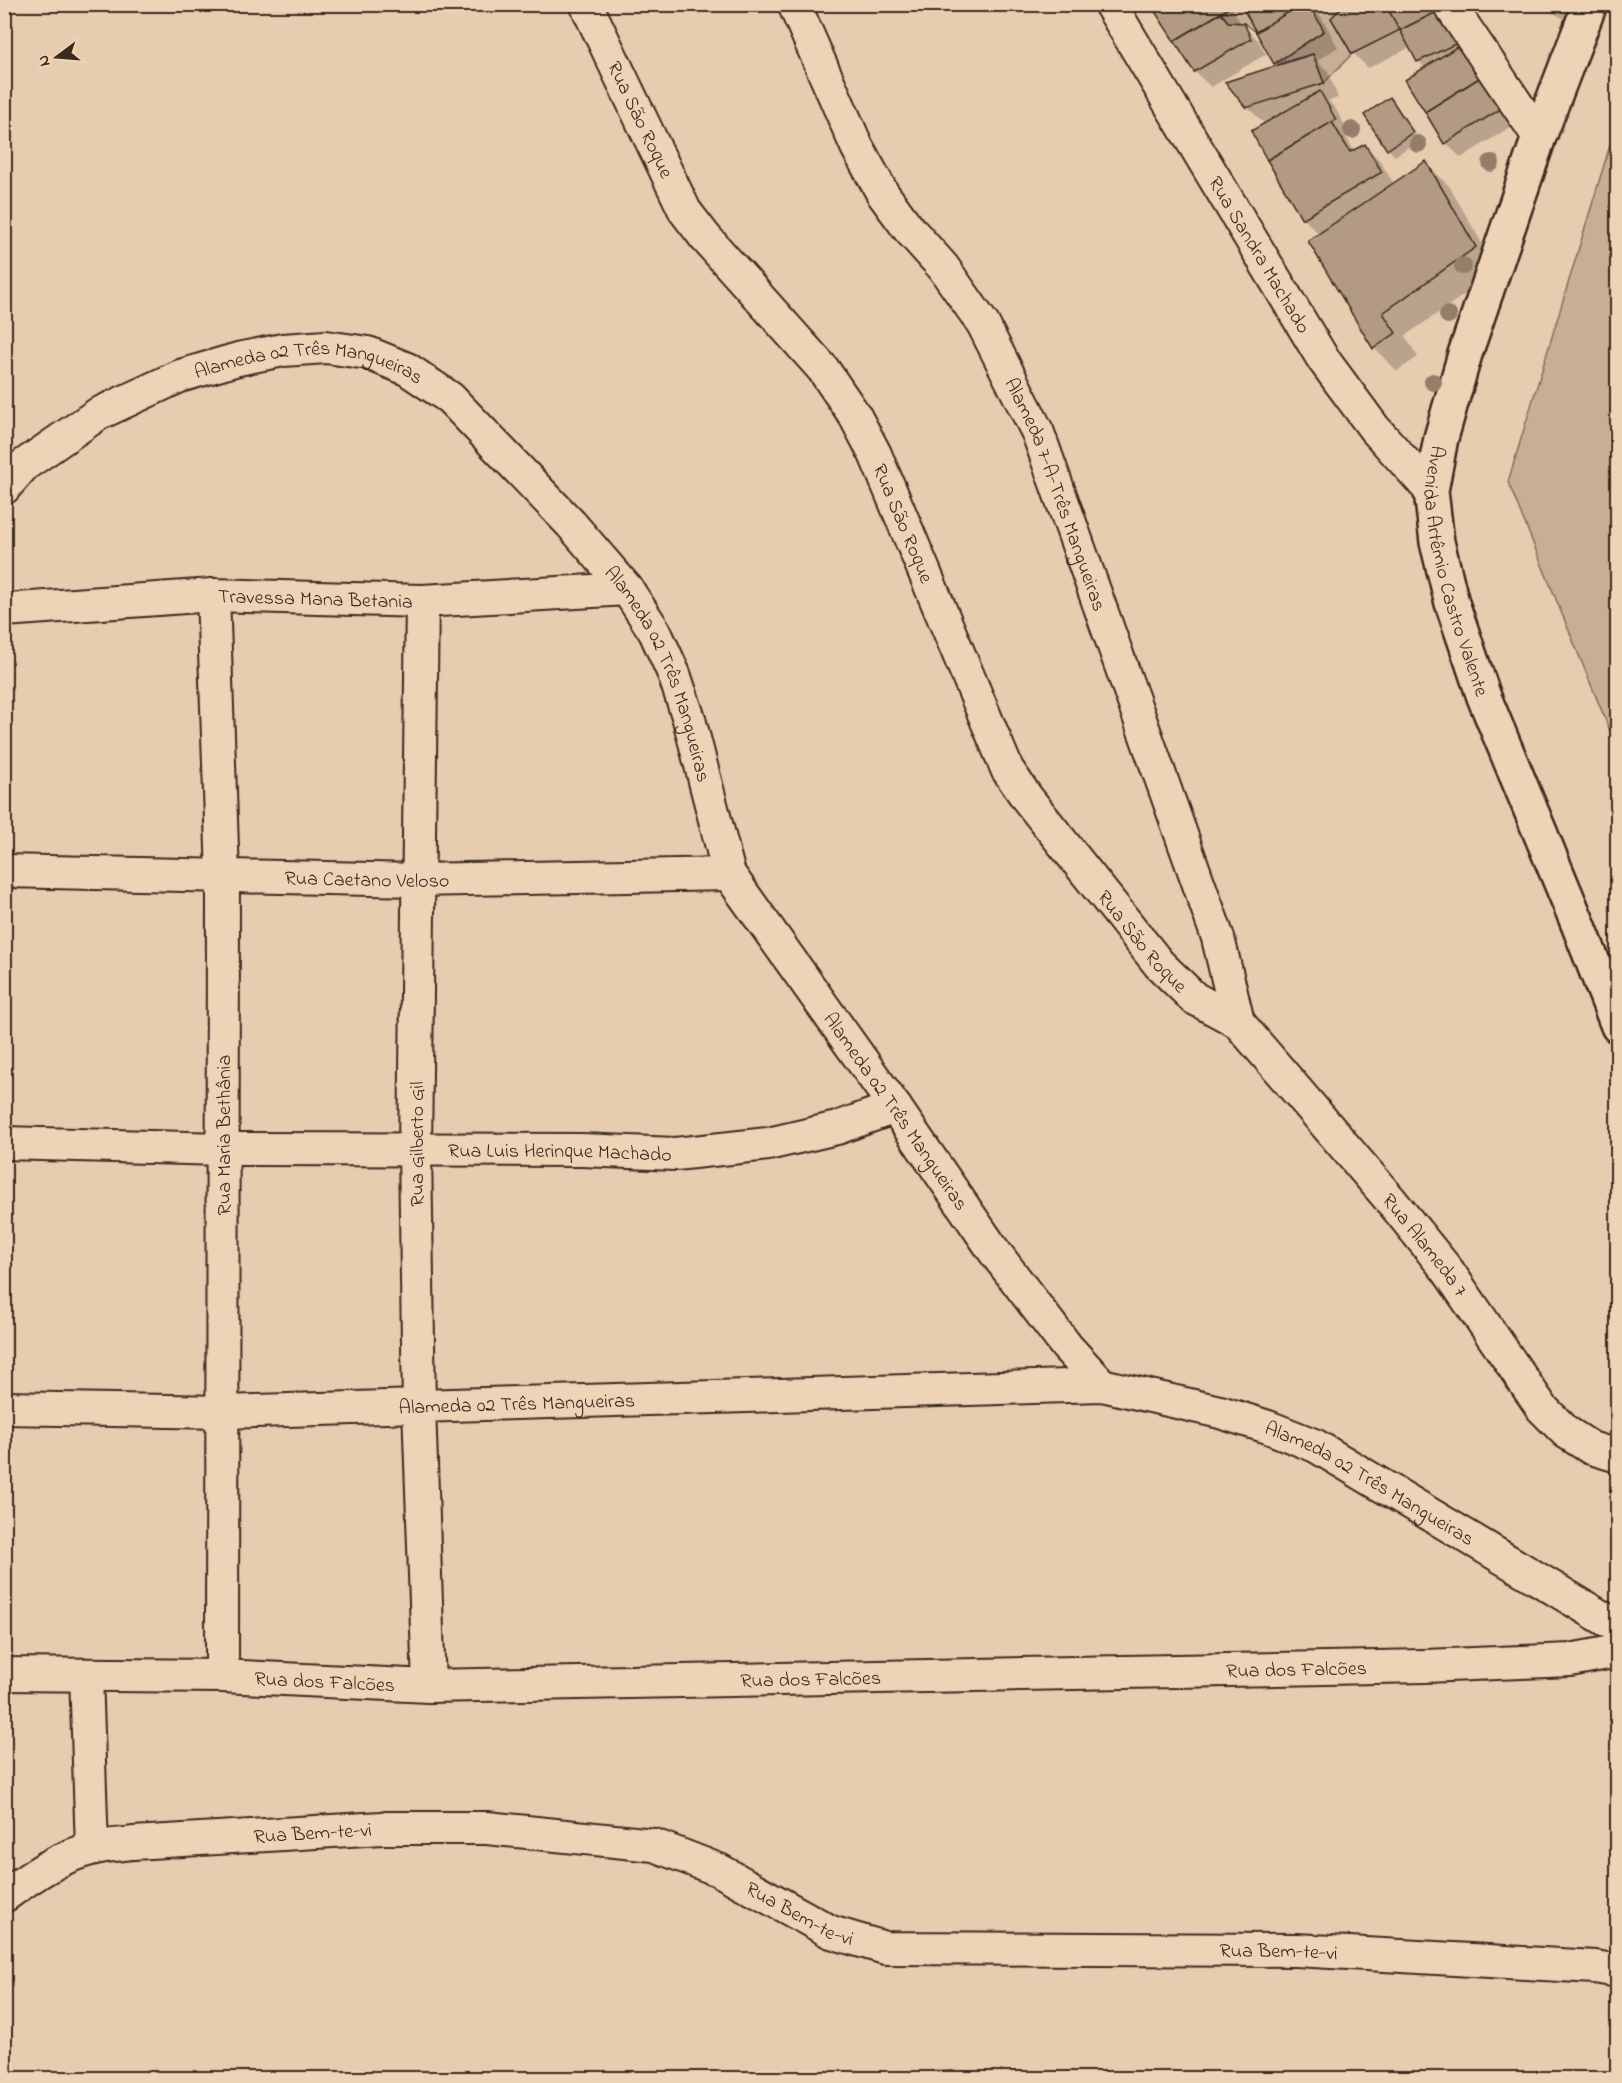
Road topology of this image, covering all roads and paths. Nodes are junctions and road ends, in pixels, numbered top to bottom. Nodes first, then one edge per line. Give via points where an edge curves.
1 (586, 4) edge
2 (794, 4) edge
3 (1110, 4) edge
4 (1449, 4) edge
5 (1590, 4) edge
6 (1539, 137) junction
7 (4, 488) edge
8 (1431, 491) junction
9 (627, 590) junction
10 (213, 595) junction
11 (422, 601) junction
12 (4, 610) edge
13 (4, 871) edge
14 (729, 874) junction
15 (223, 876) junction
16 (417, 880) junction
17 (1238, 1022) junction
18 (1617, 1026) edge
19 (895, 1107) junction
20 (4, 1143) edge
21 (223, 1149) junction
22 (415, 1150) junction
23 (1102, 1385) junction
24 (4, 1407) edge
25 (419, 1407) junction
26 (223, 1413) junction
27 (1617, 1456) edge
28 (1617, 1627) edge
29 (1617, 1651) edge
30 (4, 1674) edge
31 (86, 1675) junction
32 (222, 1676) junction
33 (429, 1686) junction
34 (92, 1848) junction
35 (4, 1896) edge
36 (1617, 1971) edge

1 - 17 street, Rua São Roque via 685,211 823,369 855,416 875,454 1007,769 1159,964 1194,998
2 - 17 street, Alameda 7-A-Três Mangueiras via 857,147 883,194 943,267 983,324 1038,433 1218,938
3 - 8 street, Rua Sandra Machado via 1323,359 1374,428
4 - 6 street
5 - 6 main road, Avenida Artêmio Castro Valente
6 - 8 main road, Avenida Artêmio Castro Valente via 1465,354 1441,438
7 - 9 street, Alameda 02 Três Mangueiras via 24,465 98,414 180,376 283,350 326,347 368,353 407,369 450,398 571,524
8 - 18 main road, Avenida Artêmio Castro Valente via 1437,542 1452,603 1484,698
9 - 11 street, Travessa Mana Betania
9 - 14 street, Alameda 02 Três Mangueiras via 655,632 674,674
10 - 11 street, Travessa Mana Betania
10 - 12 street, Travessa Mana Betania
10 - 15 street, Rua Maria Bethânia
11 - 16 street, Rua Gilberto Gil
13 - 15 street, Rua Caetano Veloso
14 - 16 street, Rua Caetano Veloso
14 - 19 street, Alameda 02 Três Mangueiras
15 - 16 street, Rua Caetano Veloso
15 - 21 street, Rua Maria Bethânia
16 - 22 street, Rua Gilberto Gil
17 - 27 street, Rua Alameda 7 via 1448,1271 1542,1408 1566,1432 1591,1448
19 - 22 street, Rua Luis Herinque Machado via 837,1128 768,1144 675,1154
19 - 23 street, Alameda 02 Três Mangueiras via 994,1251 1067,1347
20 - 21 street, Rua Luis Herinque Machado
21 - 22 street, Rua Luis Herinque Machado
21 - 26 street, Rua Maria Bethânia
22 - 25 street, Rua Gilberto Gil
23 - 25 street, Alameda 02 Três Mangueiras
23 - 28 street, Alameda 02 Três Mangueiras via 1220,1412 1316,1446
24 - 26 street, Alameda 02 Três Mangueiras
25 - 26 street, Alameda 02 Três Mangueiras
25 - 33 street, Rua Gilberto Gil
26 - 32 street, Rua Maria Bethânia
29 - 33 street, Rua dos Falcões via 1570,1660 1425,1666
30 - 31 street, Rua dos Falcões
31 - 32 street, Rua dos Falcões
31 - 34 street
32 - 33 street, Rua dos Falcões
34 - 35 street, Rua Bem-te-vi via 45,1868
34 - 36 street, Rua Bem-te-vi via 382,1828 487,1828 654,1845 719,1870 831,1932 885,1948 1296,1950

